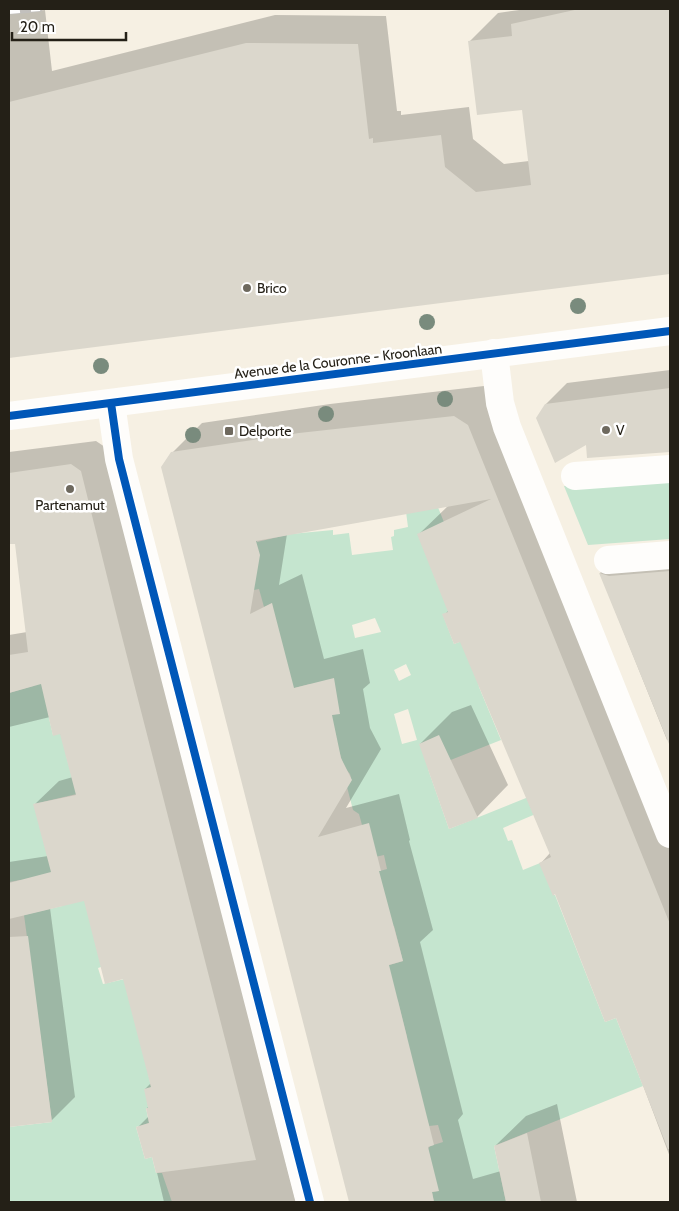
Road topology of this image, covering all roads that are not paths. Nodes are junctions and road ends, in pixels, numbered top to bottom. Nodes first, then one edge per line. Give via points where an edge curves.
1 (670, 331) edge
2 (494, 353) junction
3 (111, 403) junction
4 (9, 416) edge
5 (670, 468) edge
6 (575, 476) dead end
7 (670, 555) edge
8 (608, 560) dead end
9 (670, 834) edge
10 (310, 1202) edge

1 - 2 street, Avenue de la Couronne - Kroonlaan
2 - 3 street, Avenue de la Couronne - Kroonlaan
2 - 9 street via 500,402 507,427
3 - 4 street, Avenue de la Couronne - Kroonlaan
3 - 10 street via 119,460
5 - 6 street
7 - 8 street

